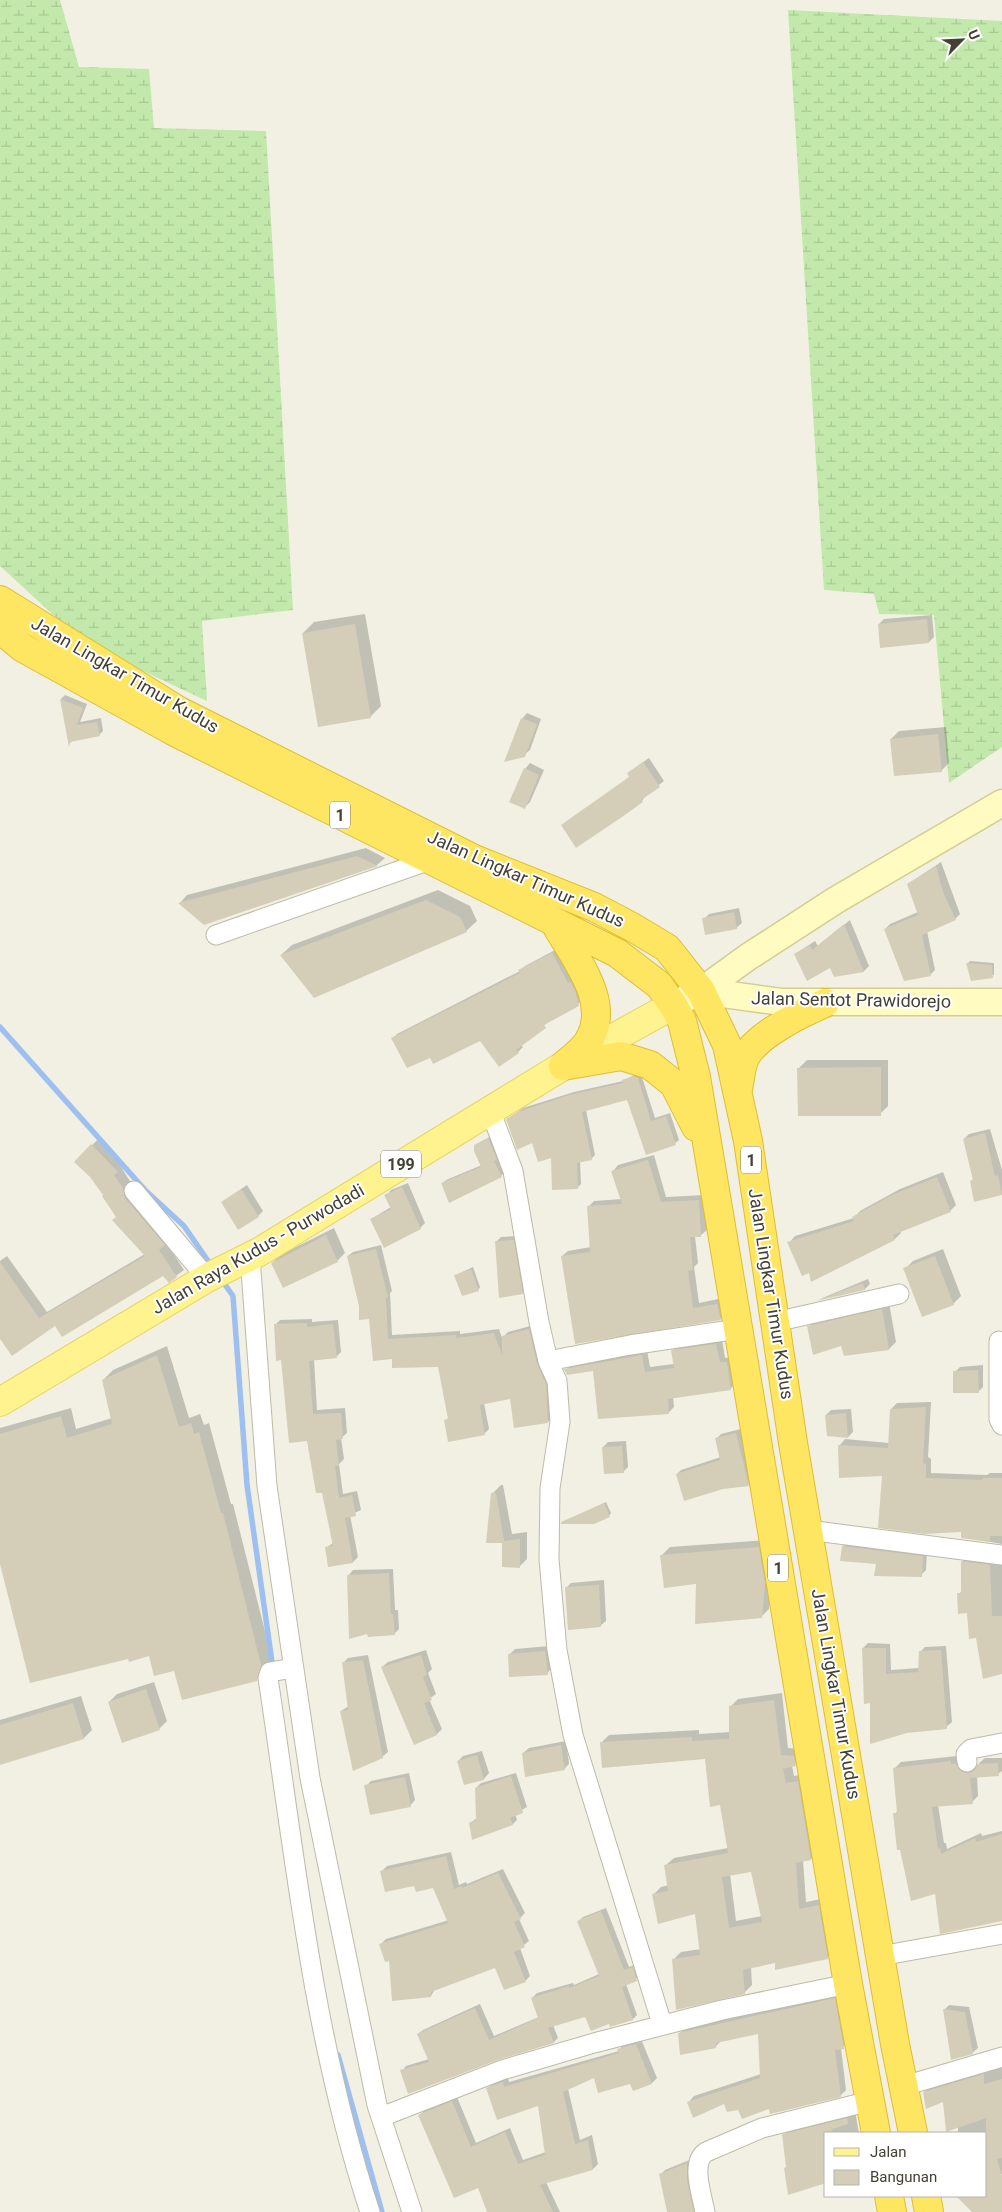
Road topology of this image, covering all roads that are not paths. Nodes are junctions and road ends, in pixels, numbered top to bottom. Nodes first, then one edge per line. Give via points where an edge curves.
1 (0, 600) edge
2 (0, 629) edge
3 (1002, 803) edge
4 (430, 860) junction
5 (555, 923) junction
6 (216, 934) dead end
7 (701, 991) junction
8 (1002, 1002) edge
9 (826, 1004) junction
10 (673, 1006) junction
11 (563, 1066) junction
12 (738, 1089) junction
13 (490, 1110) junction
14 (712, 1172) junction
15 (134, 1191) dead end
16 (244, 1260) junction
17 (208, 1278) junction
18 (899, 1294) dead end
19 (775, 1322) junction
20 (738, 1330) junction
21 (999, 1341) dead end
22 (548, 1361) junction
23 (0, 1402) edge
24 (1002, 1425) edge
25 (808, 1530) junction
26 (1002, 1554) edge
27 (285, 1670) junction
28 (1002, 1743) edge
29 (966, 1762) dead end
30 (1002, 1934) edge
31 (880, 1956) junction
32 (848, 1984) junction
33 (662, 2024) junction
34 (1002, 2057) edge
35 (904, 2086) junction
36 (870, 2101) junction
37 (381, 2117) junction
38 (876, 2132) edge
39 (913, 2132) edge
40 (889, 2197) edge
41 (926, 2197) edge
42 (370, 2212) edge
43 (412, 2212) edge
44 (705, 2212) edge
45 (892, 2212) edge
46 (929, 2212) edge

1 - 7 highway, Jalan Lingkar Timur Kudus / 1 via 180,711 474,859 594,906 632,927 667,948
2 - 4 highway, Jalan Lingkar Timur Kudus / 1 via 23,648 173,731
3 - 7 main road via 836,900
4 - 5 highway, Jalan Lingkar Timur Kudus / 1
4 - 6 street
5 - 10 highway, Jalan Lingkar Timur Kudus / 1 via 616,952 659,985
5 - 11 highway via 591,986 596,1001 596,1024 587,1043
7 - 9 main road, Jalan Sentot Prawidorejo via 782,1002
7 - 10 main road
7 - 12 highway, Jalan Lingkar Timur Kudus / 1 via 727,1045
8 - 9 main road, Jalan Sentot Prawidorejo
9 - 12 highway via 802,1013 758,1042 745,1058
10 - 11 main road, Jalan Raya Kudus - Purwodadi / 199
10 - 14 highway, Jalan Lingkar Timur Kudus / 1 via 682,1021 696,1077
11 - 13 main road, Jalan Raya Kudus - Purwodadi / 199
11 - 14 highway via 621,1056 650,1065 674,1084 691,1114
12 - 19 highway, Jalan Lingkar Timur Kudus / 1
13 - 16 main road, Jalan Raya Kudus - Purwodadi / 199
13 - 22 street via 513,1171
14 - 20 highway, Jalan Lingkar Timur Kudus / 1
15 - 17 street
16 - 17 main road, Jalan Raya Kudus - Purwodadi / 199
16 - 27 street
17 - 23 main road, Jalan Raya Kudus - Purwodadi / 199
18 - 19 street
19 - 25 highway, Jalan Lingkar Timur Kudus / 1
20 - 22 street via 630,1345
20 - 32 highway, Jalan Lingkar Timur Kudus / 1
21 - 24 street via 999,1419
22 - 33 street via 557,1380 560,1422 550,1488 549,1559 557,1650 573,1735
25 - 26 street
25 - 31 highway, Jalan Lingkar Timur Kudus / 1
27 - 37 street
27 - 42 street via 268,1678 318,2014 339,2111
28 - 29 street via 970,1749
30 - 31 street
31 - 35 highway, Jalan Lingkar Timur Kudus / 1
32 - 33 street
32 - 36 highway, Jalan Lingkar Timur Kudus / 1
33 - 37 street via 502,2070
34 - 35 street
35 - 39 highway, Jalan Lingkar Timur Kudus / 1
36 - 38 highway, Jalan Lingkar Timur Kudus / 1
36 - 44 street via 762,2128 701,2155 697,2166
37 - 43 street
40 - 45 highway
41 - 46 highway

